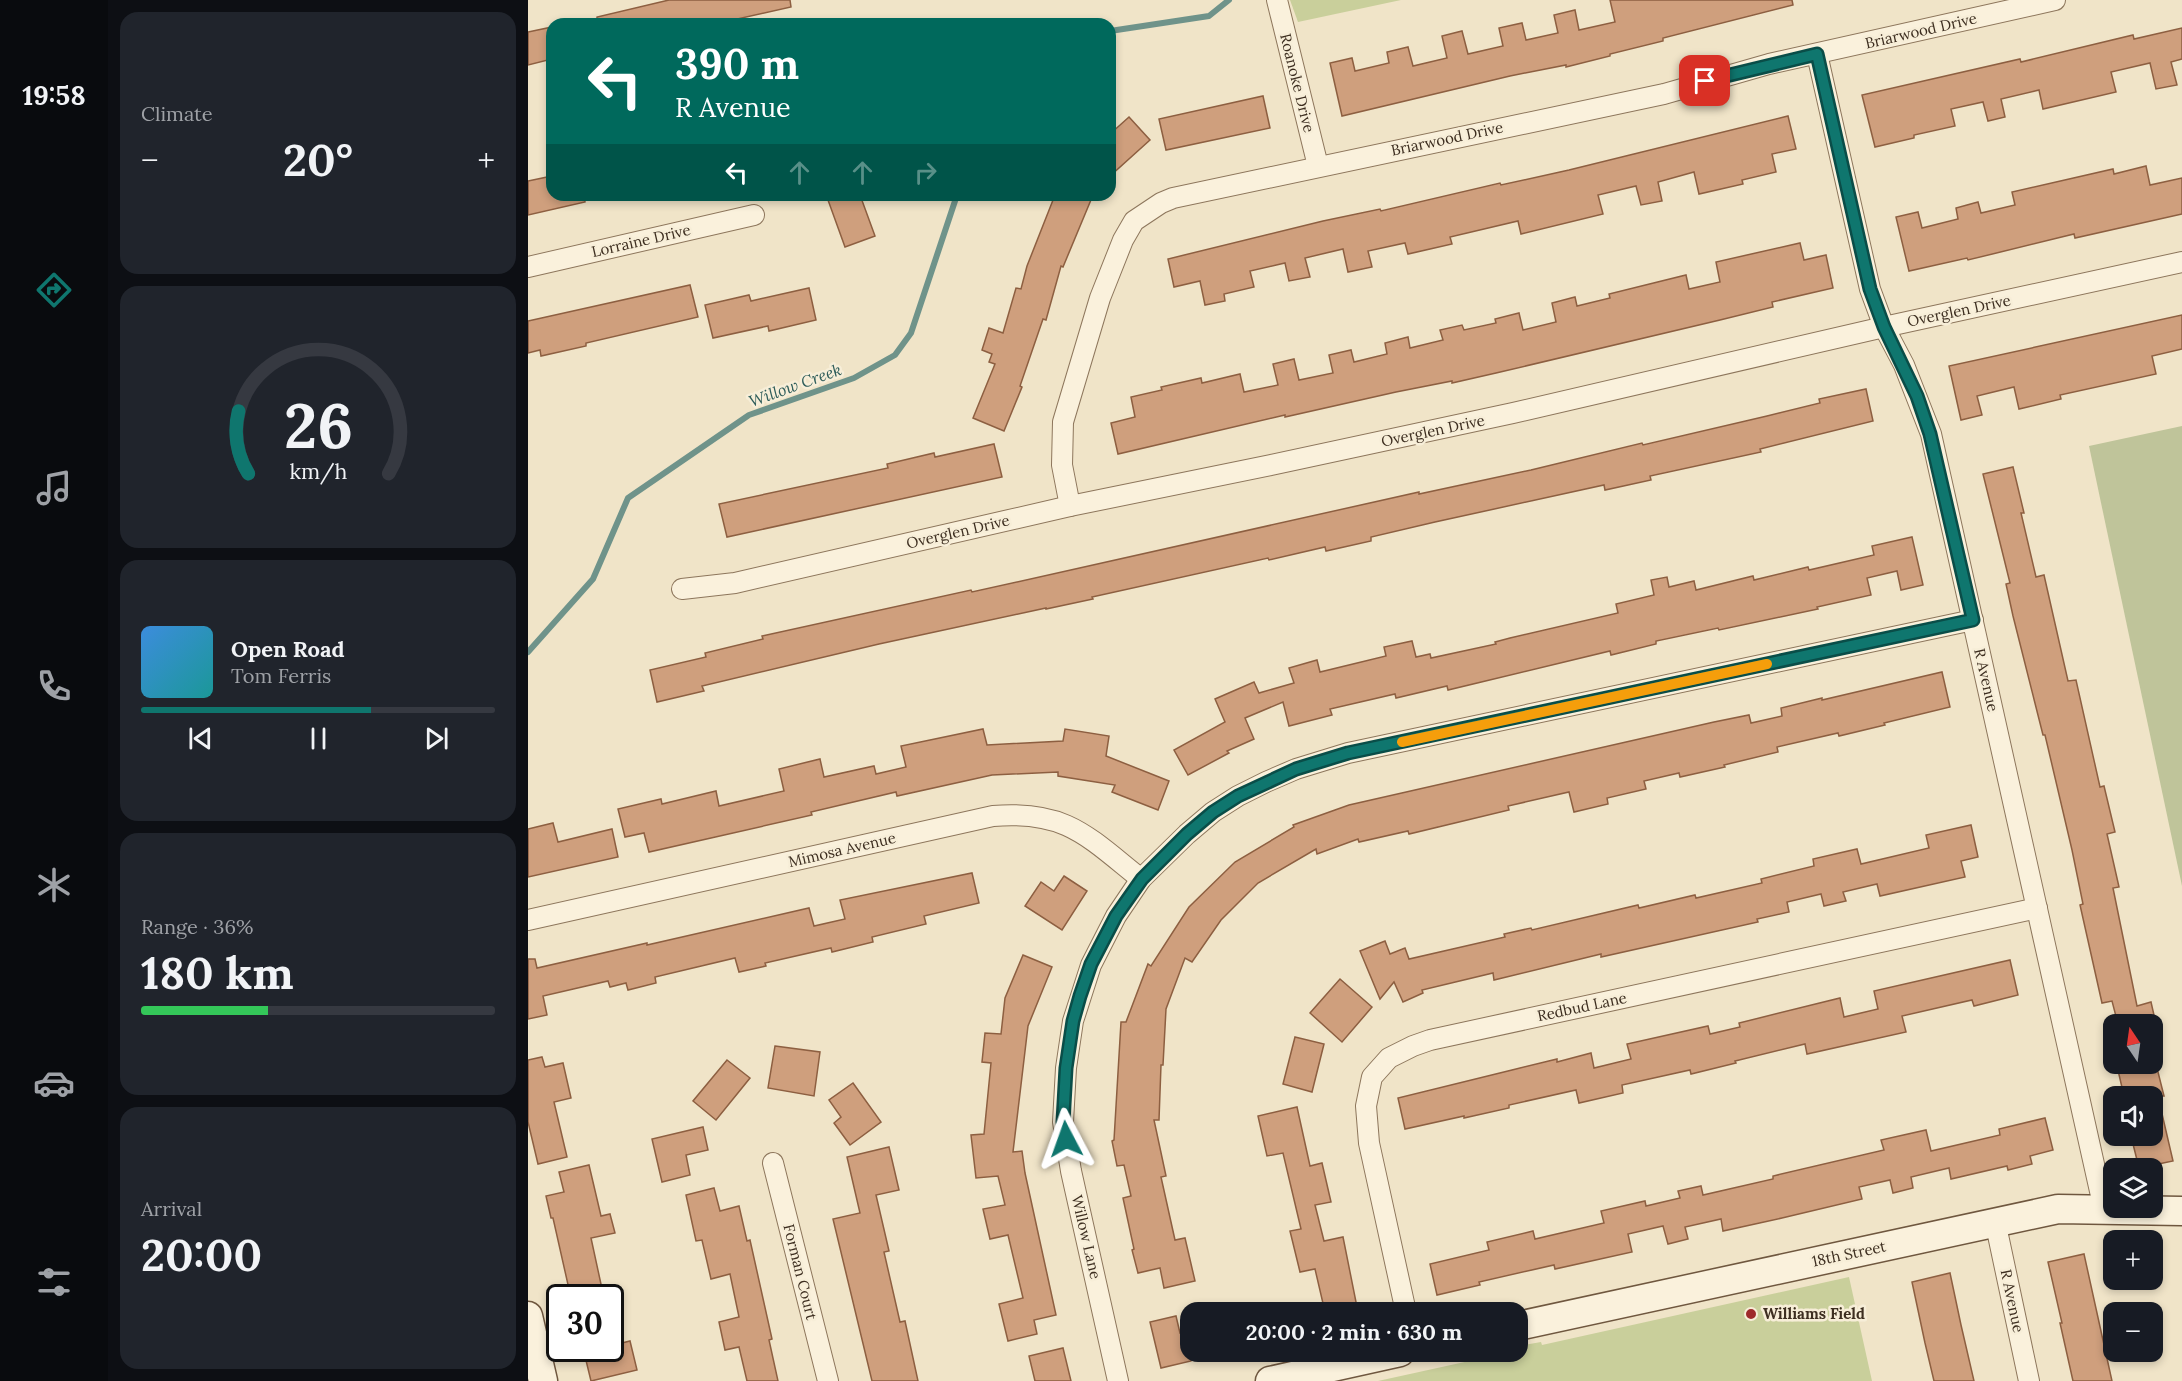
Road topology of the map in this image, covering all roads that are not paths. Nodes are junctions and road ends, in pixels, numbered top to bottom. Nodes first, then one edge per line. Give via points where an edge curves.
1 (1277, 0) edge
2 (2055, 0) edge
3 (1817, 54) junction
4 (1318, 166) junction
5 (754, 215) dead end
6 (2182, 262) edge
7 (528, 267) edge
8 (1884, 327) junction
9 (1070, 506) junction
10 (682, 589) dead end
11 (1973, 620) junction
12 (1142, 879) junction
13 (2037, 908) junction
14 (528, 920) edge
15 (773, 1163) dead end
16 (2103, 1205) edge
17 (2103, 1209) edge
18 (2182, 1211) edge
19 (2163, 1212) edge
20 (1995, 1221) junction
21 (1404, 1302) edge
22 (528, 1316) edge
23 (1528, 1324) edge
24 (1355, 1362) edge
25 (543, 1381) edge
26 (828, 1381) edge
27 (1118, 1381) edge
28 (1270, 1381) edge
29 (2029, 1381) edge

1 - 4 street, Roanoke Drive
2 - 3 street, Briarwood Drive
3 - 4 street, Briarwood Drive via 1664,94
3 - 8 street, R Avenue via 1870,289
4 - 9 street, Briarwood Drive via 1173,198 1134,221 1100,298 1063,422 1062,465
5 - 7 street, Lorraine Drive
6 - 8 street, Overglen Drive
8 - 9 street, Overglen Drive via 1502,416
8 - 11 street, R Avenue via 1904,365 1930,434
9 - 10 street, Overglen Drive via 735,583
11 - 12 street, Willow Lane via 1348,753 1296,769 1213,812
11 - 13 street, R Avenue
12 - 14 street, Mimosa Avenue via 1084,833 1060,821 1016,814
12 - 27 street, Willow Lane via 1116,916 1091,964 1073,1021 1065,1079 1063,1122 1071,1171
13 - 16 street, R Avenue
13 - 21 street, Redbud Lane via 1430,1040 1389,1058 1372,1077 1366,1106 1370,1143
15 - 26 street, Forman Court
17 - 20 street, 18th Street via 2058,1209
18 - 19 street, 18th Street
20 - 23 street, 18th Street
20 - 29 street, R Avenue
22 - 25 street
24 - 28 street

